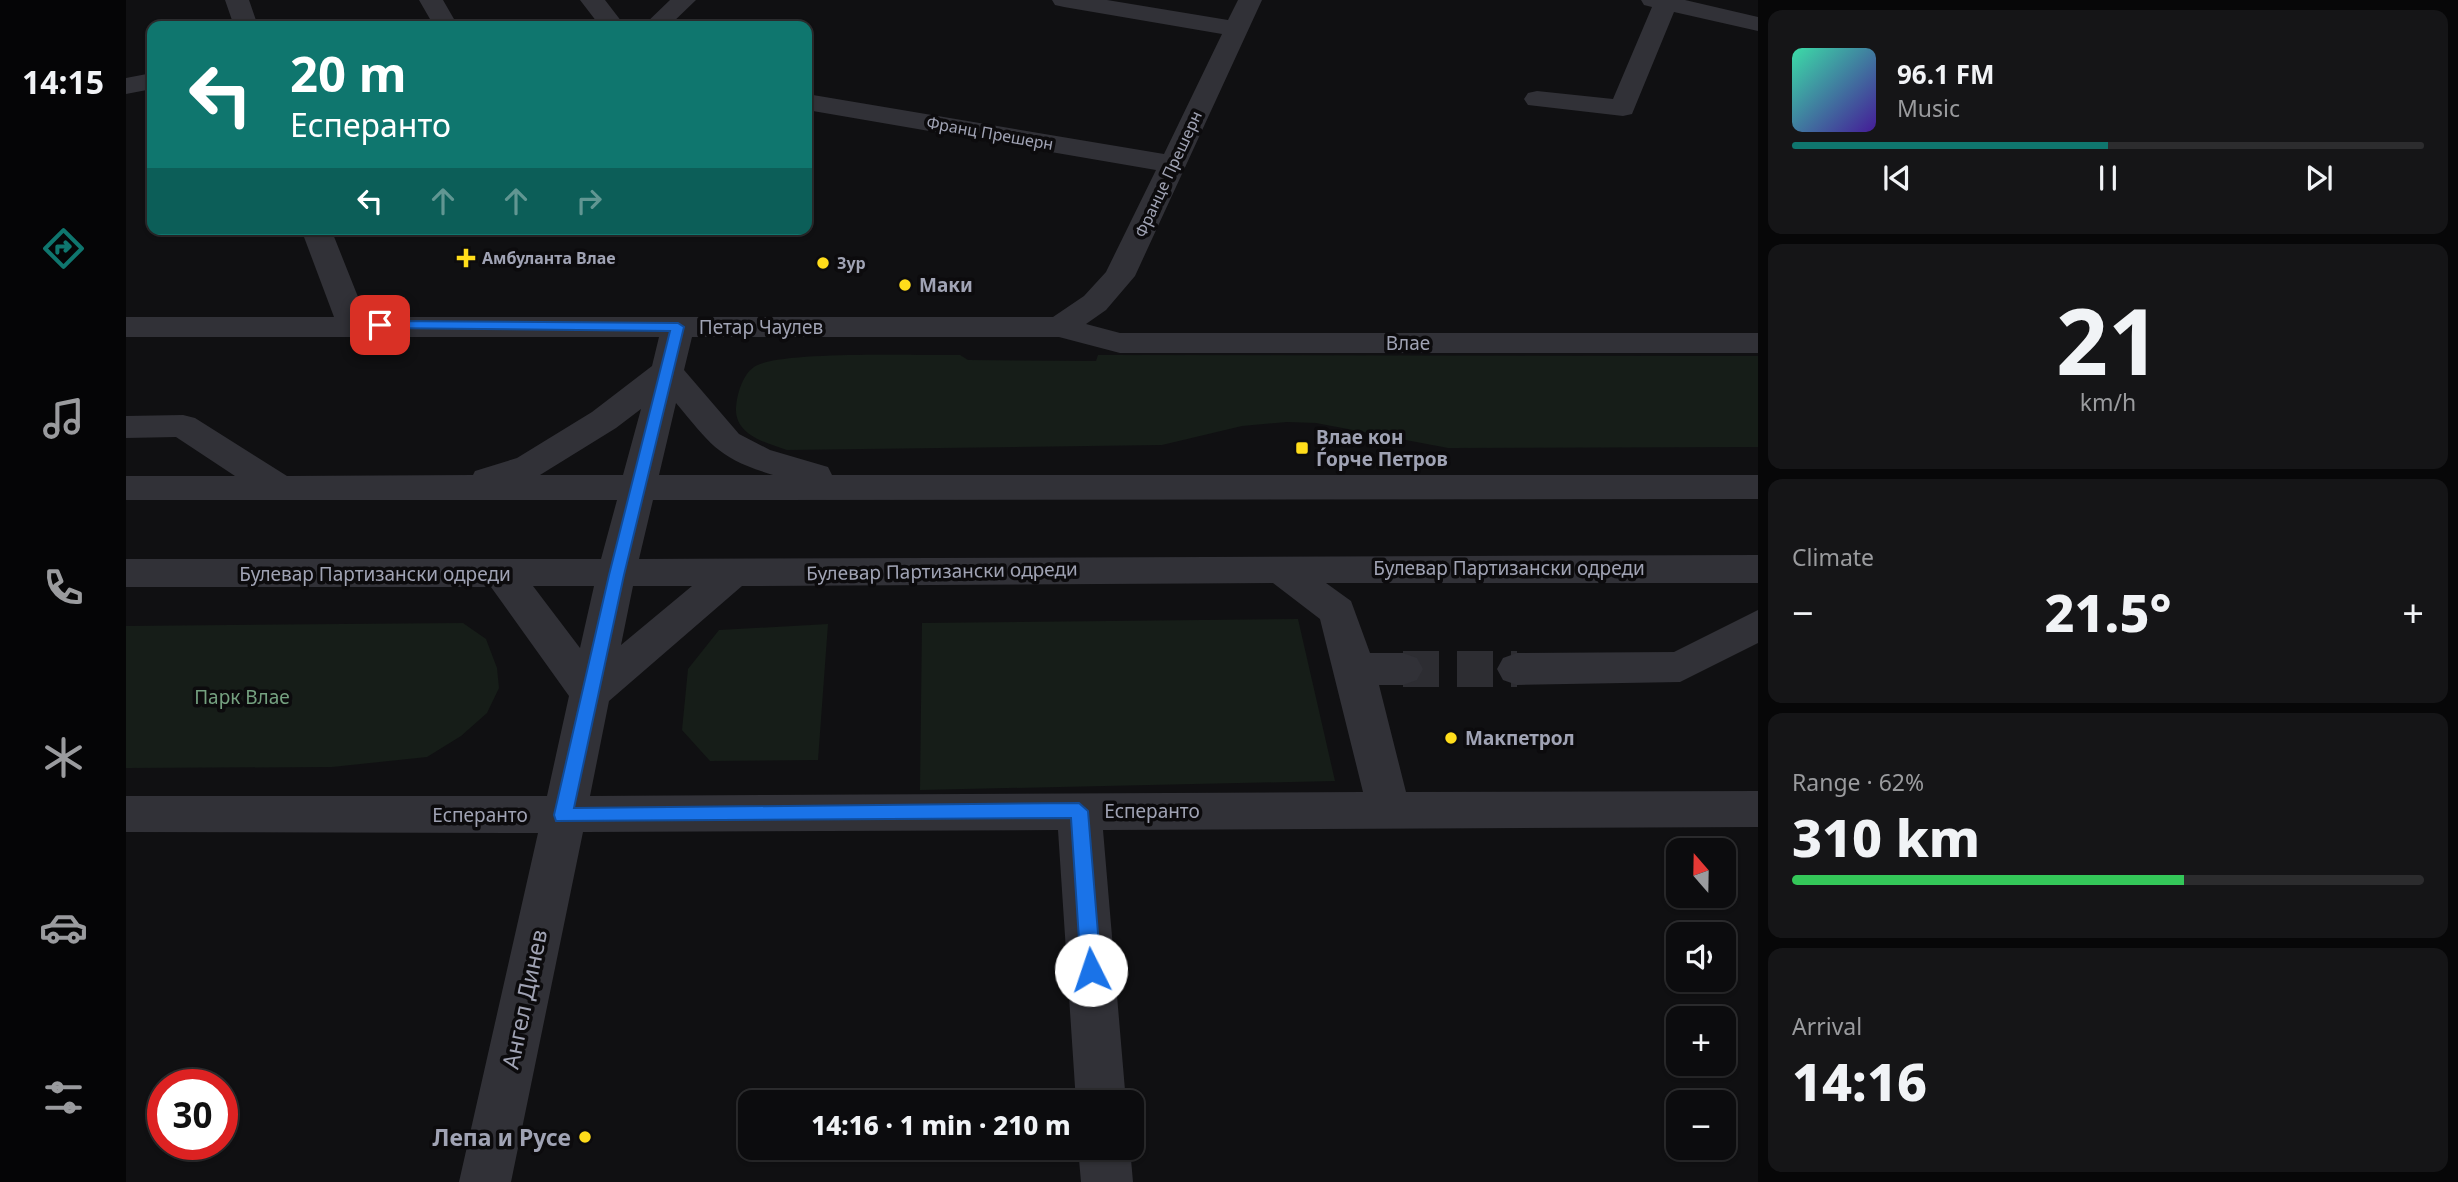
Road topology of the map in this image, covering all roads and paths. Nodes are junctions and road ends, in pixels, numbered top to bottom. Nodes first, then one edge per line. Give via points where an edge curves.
1 (237, 0) edge
2 (431, 0) edge
3 (592, 0) edge
4 (684, 0) edge
5 (1064, 0) edge
6 (1250, 0) edge
7 (1659, 1) edge
8 (244, 21) edge
9 (443, 21) edge
10 (609, 21) edge
11 (661, 21) edge
12 (1758, 24) edge
13 (1237, 29) junction
14 (147, 82) edge
15 (126, 86) edge
16 (1537, 99) dead end
17 (812, 103) edge
18 (1173, 164) junction
19 (318, 235) edge
20 (354, 325) junction
21 (126, 327) edge
22 (678, 327) junction
23 (1060, 327) junction
24 (1758, 343) edge
25 (667, 371) junction
26 (126, 426) edge
27 (858, 487) junction
28 (1758, 487) edge
29 (126, 488) edge
30 (282, 489) junction
31 (638, 489) junction
32 (460, 490) junction
33 (1279, 568) junction
34 (1758, 569) edge
35 (126, 573) edge
36 (732, 573) junction
37 (502, 574) junction
38 (617, 575) junction
39 (1748, 634) edge
40 (1354, 669) junction
41 (1517, 669) tunnel mouth
42 (1403, 670) tunnel mouth
43 (590, 694) junction
44 (1389, 810) junction
45 (1079, 811) junction
46 (126, 814) edge
47 (563, 815) junction
48 (1754, 817) edge
49 (1100, 1090) edge
50 (1105, 1160) edge
51 (485, 1182) edge
52 (1107, 1182) edge

1 - 8 street
2 - 9 street
3 - 10 street
4 - 11 street
5 - 13 street
6 - 13 street, Францe Прешерн
7 - 12 street
7 - 16 street via 1623,108
13 - 18 street, Францe Прешерн
14 - 15 street
17 - 18 street, Франц Прешерн
18 - 23 street, Францe Прешерн via 1120,276 1095,303
19 - 20 street
20 - 21 street, Петар Чаулев
20 - 22 street, Петар Чаулев
22 - 23 street, Петар Чаулев
22 - 25 street, Ангел Динев
23 - 24 street, Влае via 1121,342
25 - 27 street via 727,442 784,467
25 - 31 street, Ангел Динев
25 - 32 street via 604,420 530,466
26 - 30 street via 183,426
27 - 28 street
27 - 31 street
29 - 30 street
30 - 32 street
31 - 32 street
31 - 38 street, Ангел Динев
33 - 34 street, Булевар Партизански одреди
33 - 36 street, Булевар Партизански одреди
33 - 40 street via 1337,611
35 - 37 street, Булевар Партизански одреди
36 - 38 street, Булевар Партизански одреди
36 - 43 street
37 - 38 street, Булевар Партизански одреди
37 - 43 street
38 - 43 street, Ангел Динев
39 - 41 street via 1680,667
40 - 42 street
40 - 44 street
43 - 47 street, Ангел Динев
44 - 45 street, Есперанто
44 - 48 street, Есперанто
45 - 47 street, Есперанто
45 - 49 street
46 - 47 street, Есперанто
47 - 51 street, Ангел Динев
50 - 52 street

